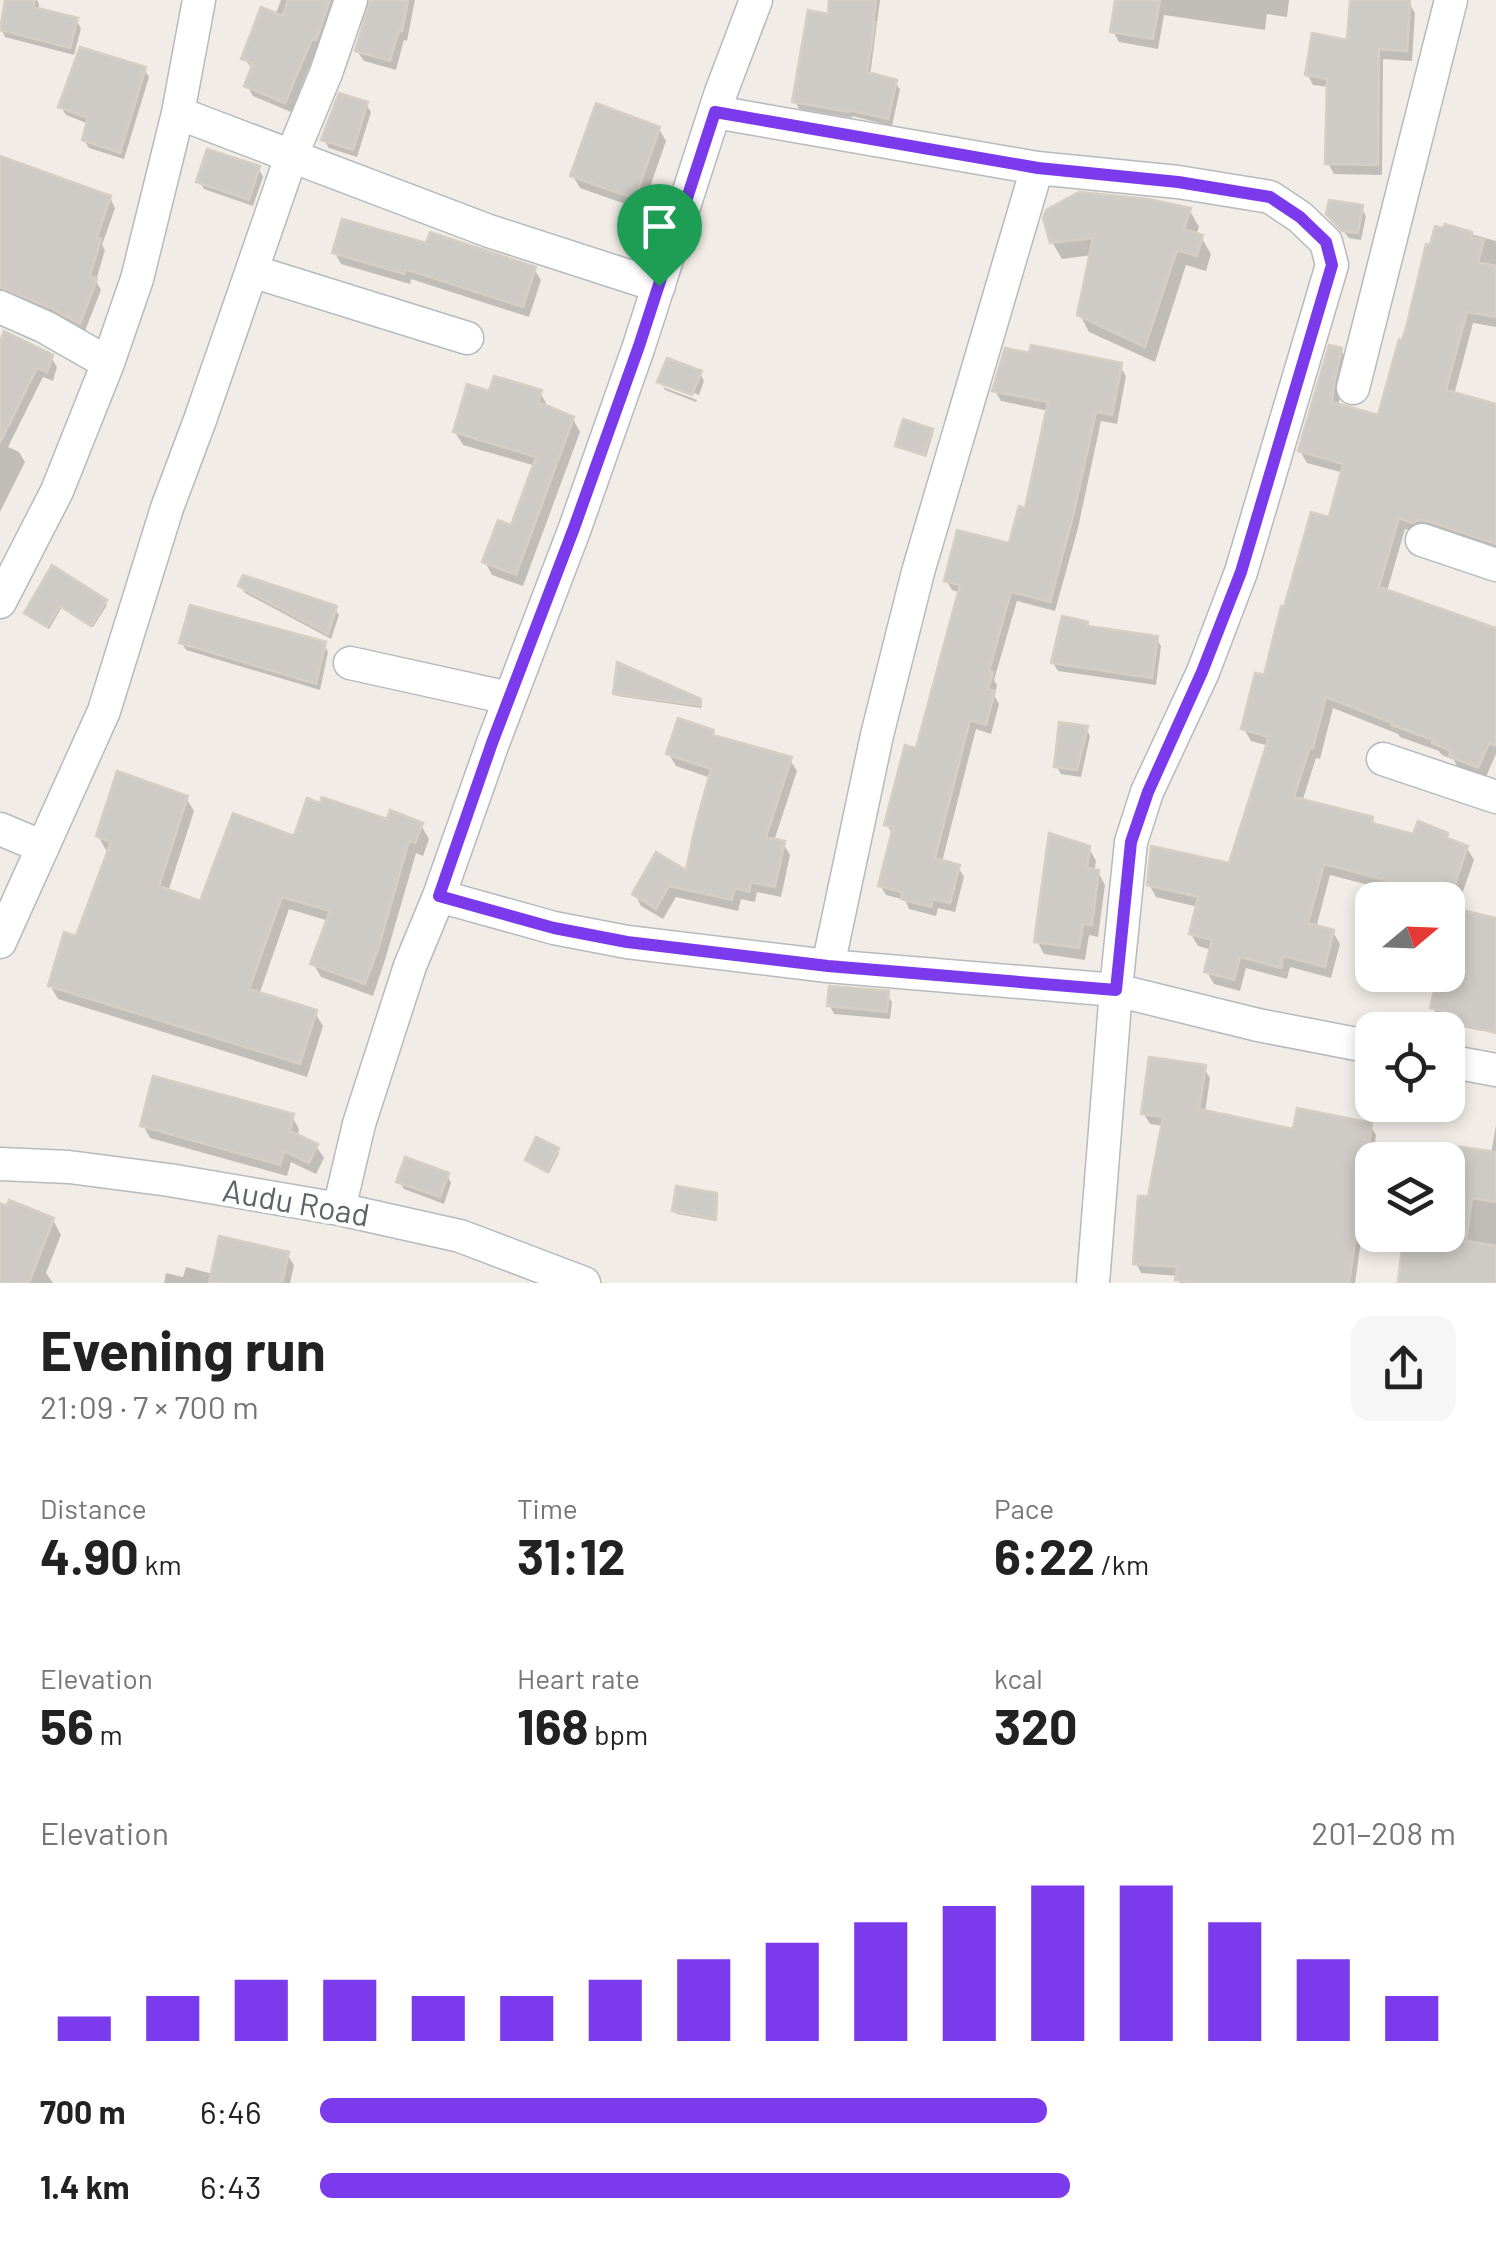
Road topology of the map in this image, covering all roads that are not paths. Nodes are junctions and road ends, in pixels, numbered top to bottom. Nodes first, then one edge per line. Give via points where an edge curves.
1 (199, 0) edge
2 (352, 0) edge
3 (756, 0) edge
4 (1451, 0) edge
5 (715, 112) junction
6 (178, 113) junction
7 (291, 157) junction
8 (1038, 168) junction
9 (252, 271) junction
10 (659, 286) junction
11 (0, 307) edge
12 (468, 338) dead end
13 (108, 363) junction
14 (1353, 388) dead end
15 (1422, 540) dead end
16 (1496, 565) edge
17 (0, 602) edge
18 (350, 662) dead end
19 (509, 698) junction
20 (1383, 759) dead end
21 (1496, 797) edge
22 (0, 829) edge
23 (42, 847) junction
24 (439, 896) junction
25 (0, 942) edge
26 (828, 966) junction
27 (1116, 990) junction
28 (1355, 1044) edge
29 (1465, 1064) edge
30 (1496, 1070) edge
31 (0, 1164) edge
32 (340, 1210) junction
33 (580, 1283) edge
34 (1093, 1283) edge

1 - 6 street
2 - 7 street
3 - 5 street
4 - 14 street
5 - 8 street
5 - 10 street
6 - 7 street
6 - 13 street via 137,279
7 - 9 street
7 - 10 street
8 - 26 street via 913,590
8 - 27 street via 1270,197 1326,242 1332,265 1241,572 1131,842
9 - 12 street
9 - 23 street via 167,508 104,711
10 - 19 street
11 - 13 street
13 - 17 street via 57,491
15 - 16 street
18 - 19 street
19 - 24 street
20 - 21 street
22 - 23 street
23 - 25 street
24 - 26 street via 627,942
24 - 32 street via 365,1106
26 - 27 street
27 - 28 street
27 - 34 street
29 - 30 street
31 - 32 street, Audu Road via 169,1180
32 - 33 street, Audu Road via 460,1236

